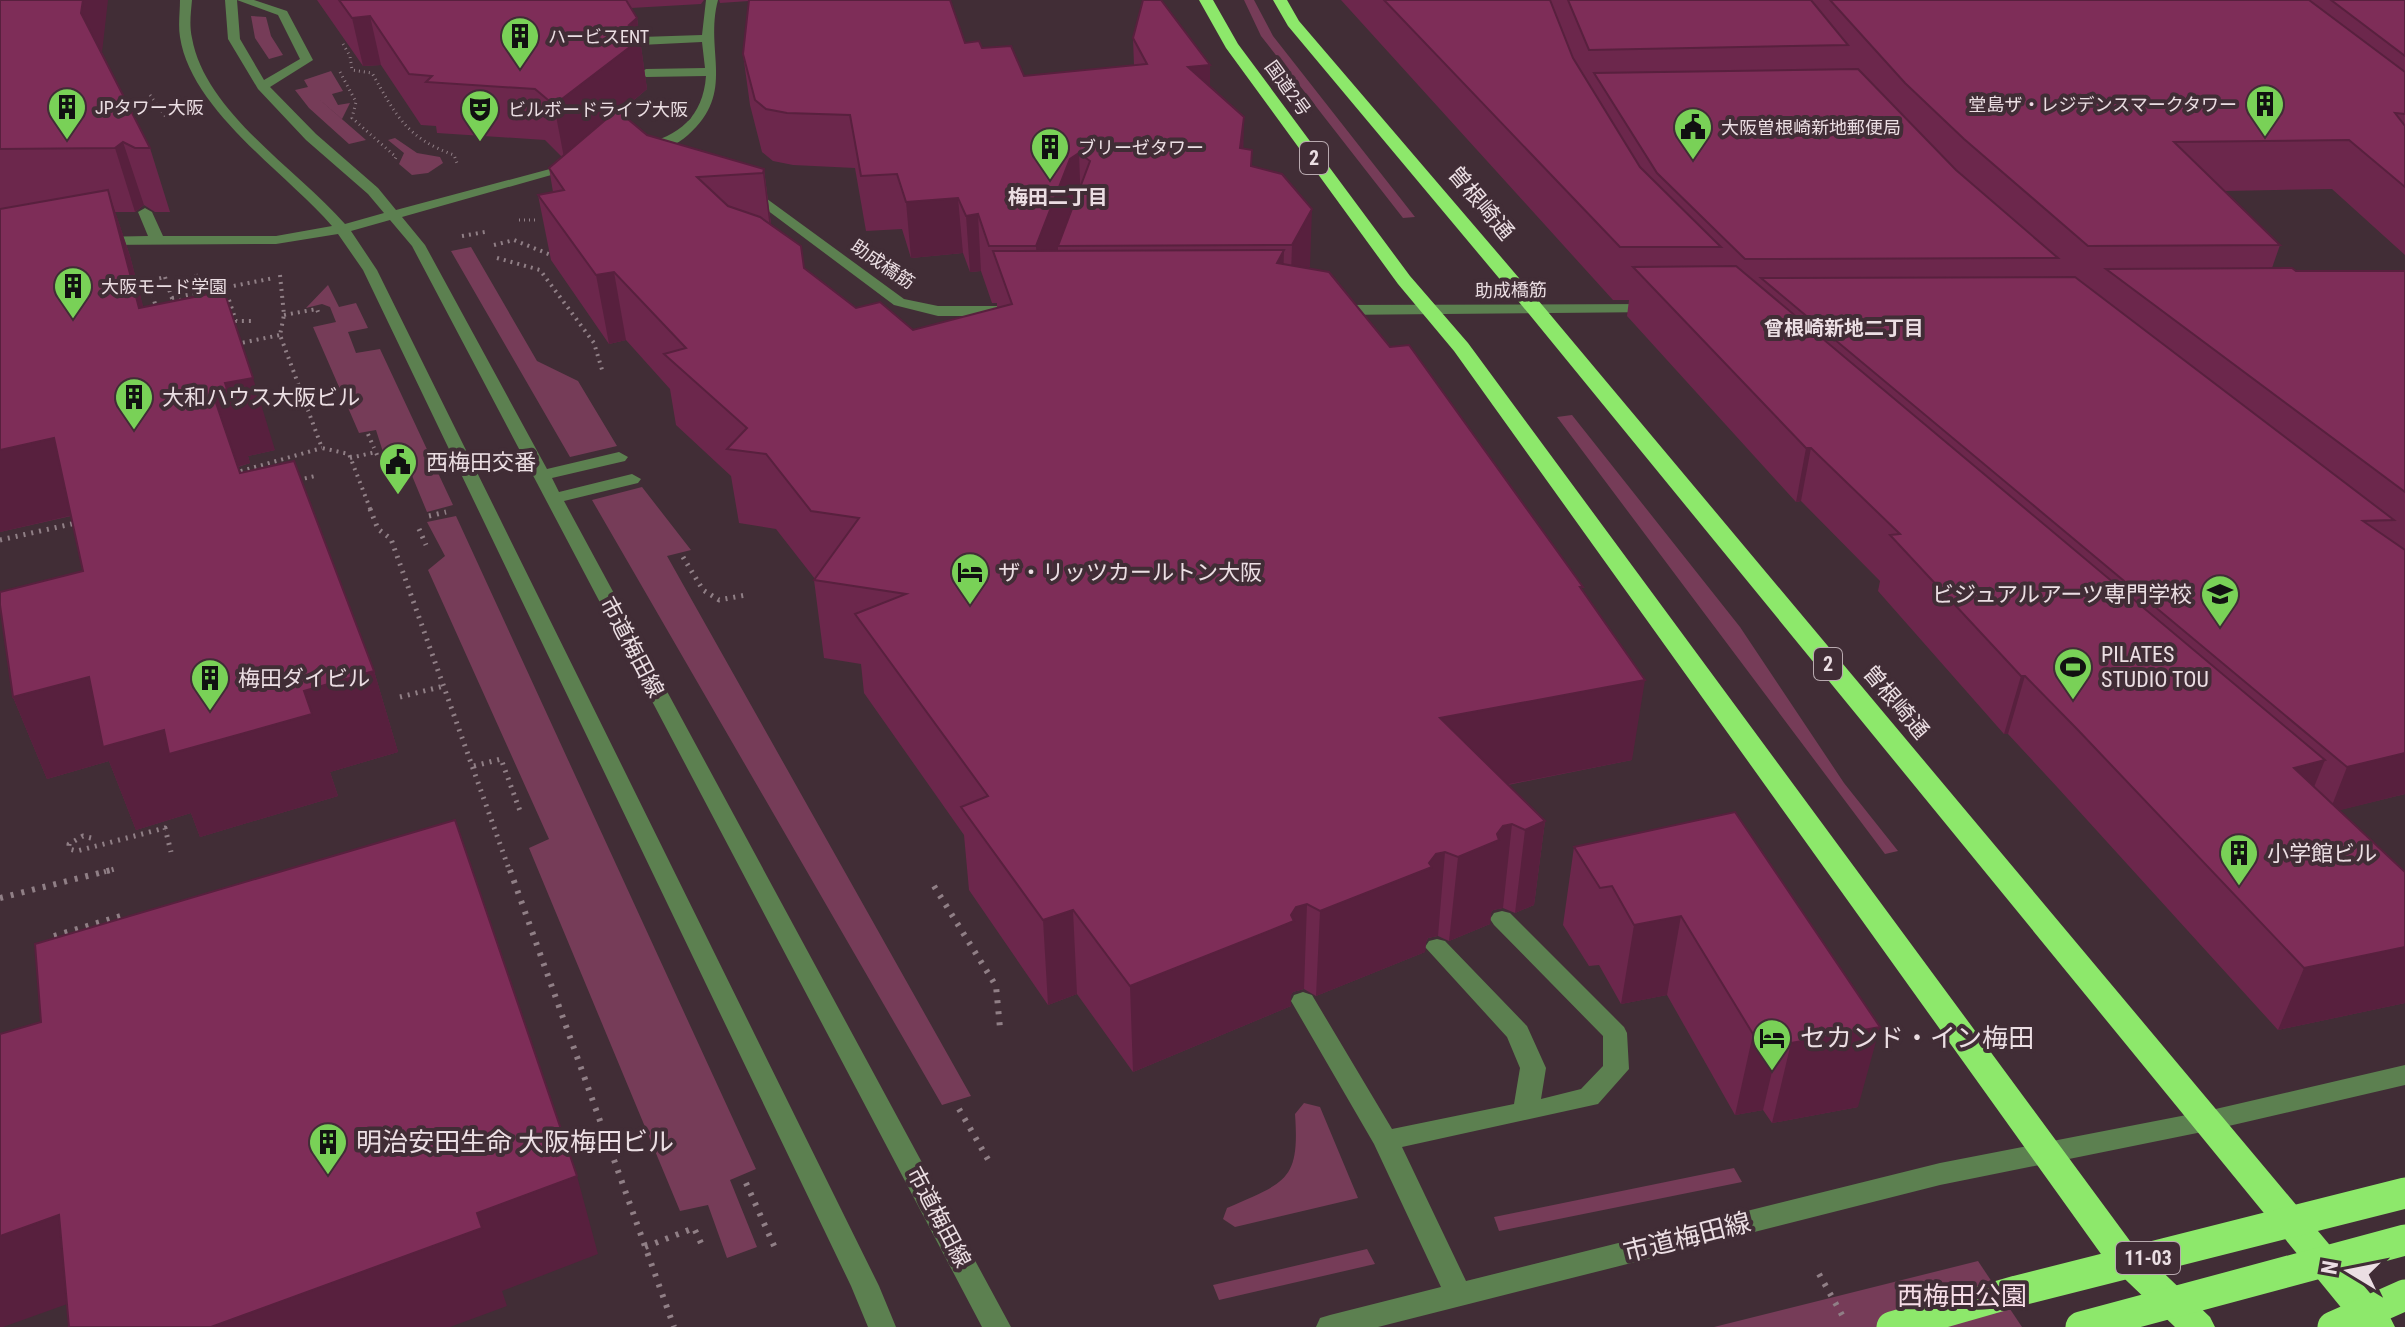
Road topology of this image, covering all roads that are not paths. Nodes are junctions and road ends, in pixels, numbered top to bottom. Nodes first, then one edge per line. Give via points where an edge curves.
1 (186, 0) edge
2 (231, 0) edge
3 (243, 0) edge
4 (712, 0) edge
5 (1206, 0) edge
6 (1280, 0) edge
7 (627, 36) edge
8 (707, 38) junction
9 (711, 72) junction
10 (646, 73) dead end
11 (262, 86) junction
12 (670, 142) junction
13 (691, 150) edge
14 (625, 153) edge
15 (594, 161) edge
16 (740, 183) dead end
17 (145, 212) edge
18 (391, 217) junction
19 (342, 229) junction
20 (157, 240) junction
21 (78, 241) edge
22 (899, 302) junction
23 (1676, 309) edge
24 (1314, 310) edge
25 (1536, 310) junction
26 (1019, 311) edge
27 (1431, 311) junction
28 (888, 318) edge
29 (619, 457) dead end
30 (540, 476) junction
31 (632, 479) dead end
32 (552, 499) junction
33 (1502, 919) dead end
34 (1437, 947) dead end
35 (1303, 1001) dead end
36 (2405, 1075) edge
37 (1526, 1112) junction
38 (2207, 1121) junction
39 (1385, 1140) junction
40 (2046, 1152) junction
41 (2405, 1193) edge
42 (2405, 1240) edge
43 (1458, 1294) junction
44 (2405, 1295) edge
45 (882, 1327) edge
46 (997, 1327) edge
47 (1330, 1327) edge
48 (1892, 1327) edge
49 (2081, 1327) edge
50 (2198, 1327) edge
51 (2333, 1327) edge
52 (2378, 1327) edge

1 - 19 street via 185,40 202,79 247,137
2 - 11 street, 市道梅田線 via 234,39
3 - 11 street via 283,13 307,60
4 - 8 street via 705,19
5 - 27 highway, 国道2号 / 2 via 1231,45
6 - 25 highway, 曽根崎通 / 2 via 1293,23
7 - 8 street via 640,41
8 - 9 street
9 - 10 street
9 - 12 street via 711,90 700,113
11 - 18 street, 市道梅田線 via 373,191
12 - 13 street
12 - 14 street
15 - 18 street
16 - 22 street, 助成橋筋
17 - 20 street
18 - 19 street
18 - 30 street, 市道梅田線 via 418,245
19 - 20 street via 276,240
19 - 45 street via 370,270
20 - 21 street
22 - 26 street, 助成橋筋 via 938,311
22 - 28 street
23 - 25 street, 助成橋筋
24 - 27 street, 助成橋筋
25 - 27 street, 助成橋筋
25 - 38 highway, 曽根崎通 / 2
27 - 40 highway, 2
29 - 30 street
30 - 32 street, 市道梅田線
31 - 32 street
32 - 46 street, 市道梅田線
33 - 37 street via 1615,1033 1616,1069 1589,1097
34 - 37 street via 1518,1032 1533,1068
35 - 39 street
36 - 38 street, 市道梅田線
37 - 39 street
38 - 40 street, 市道梅田線
38 - 52 highway, 曽根崎通 / 2
39 - 43 street
40 - 43 street, 市道梅田線
40 - 50 highway, 2 via 2118,1251
41 - 48 highway, 11-03, bridge
42 - 49 highway, 11-03, bridge
43 - 47 street, 市道梅田線
44 - 51 highway, bridge

